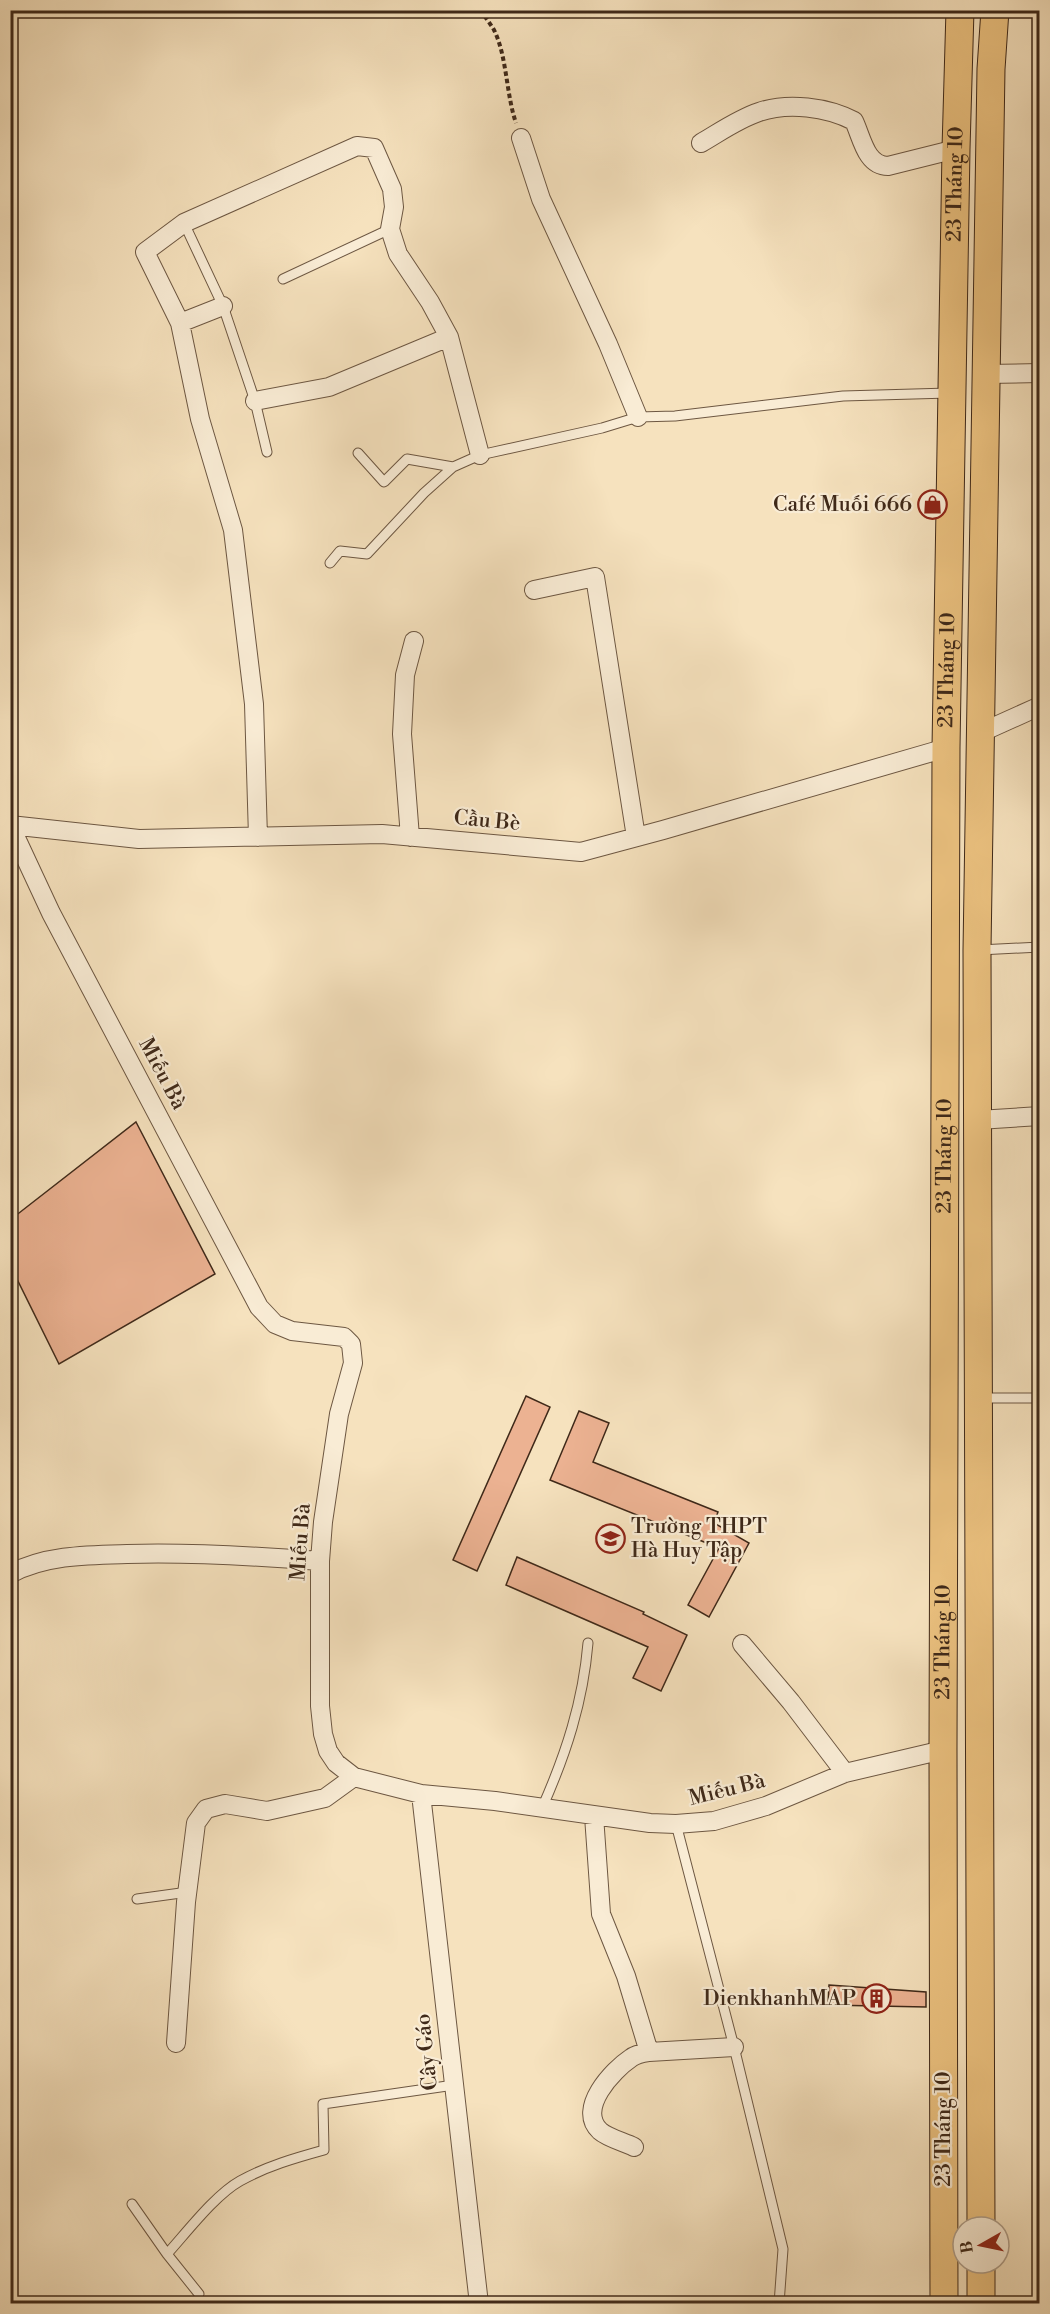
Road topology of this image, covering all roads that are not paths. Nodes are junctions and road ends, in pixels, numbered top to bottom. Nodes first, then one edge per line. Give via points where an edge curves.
1 (960, 10) edge
2 (995, 10) edge
3 (521, 138) road end
4 (701, 143) dead end
5 (956, 149) junction
6 (183, 223) junction
7 (390, 229) junction
8 (283, 279) dead end
9 (223, 306) junction
10 (180, 322) junction
11 (449, 337) junction
12 (1040, 373) edge
13 (986, 374) junction
14 (951, 393) junction
15 (255, 401) junction
16 (638, 417) junction
17 (267, 452) dead end
18 (358, 453) dead end
19 (480, 455) junction
20 (453, 466) junction
21 (330, 563) dead end
22 (534, 590) dead end
23 (414, 641) dead end
24 (1040, 706) edge
25 (980, 733) junction
26 (945, 748) junction
27 (10, 825) edge
28 (258, 837) junction
29 (410, 837) junction
30 (636, 837) junction
31 (1040, 947) edge
32 (977, 950) junction
33 (1040, 1116) edge
34 (978, 1120) junction
35 (980, 1398) junction
36 (1040, 1398) edge
37 (320, 1561) junction
38 (10, 1574) edge
39 (588, 1643) dead end
40 (742, 1644) dead end
41 (980, 1749) junction
42 (942, 1750) junction
43 (845, 1773) junction
44 (354, 1777) junction
45 (421, 1794) junction
46 (542, 1808) junction
47 (594, 1816) junction
48 (676, 1824) junction
49 (188, 1892) junction
50 (137, 1899) dead end
51 (176, 2043) dead end
52 (734, 2047) junction
53 (649, 2052) junction
54 (454, 2085) junction
55 (634, 2147) dead end
56 (132, 2204) dead end
57 (981, 2215) edge
58 (167, 2254) junction
59 (981, 2275) edge
60 (199, 2295) dead end
61 (479, 2304) edge
62 (779, 2304) edge
63 (944, 2304) edge
64 (981, 2304) edge

1 - 5 main road, 23 Tháng 10
2 - 13 main road, 23 Tháng 10
3 - 16 street via 541,199
4 - 5 street via 761,111 793,107 836,111 854,121 871,161 879,166
5 - 14 main road, 23 Tháng 10
6 - 7 street via 357,146 374,148 392,189
6 - 9 lane
6 - 10 street via 146,252
7 - 8 lane
7 - 11 street via 398,254
9 - 10 street
9 - 15 lane
10 - 28 street via 200,419 223,492 237,555 254,704
11 - 15 street via 329,387
11 - 19 street
12 - 13 street
13 - 25 main road, 23 Tháng 10
14 - 16 lane via 843,396
14 - 26 main road, 23 Tháng 10
15 - 17 lane
16 - 19 lane
18 - 20 lane via 384,482 407,459
19 - 20 lane
20 - 21 lane via 367,554 340,551
22 - 30 street via 595,577
23 - 29 street via 405,675 402,734
24 - 25 street
25 - 26 main road
25 - 32 main road, 23 Tháng 10
26 - 30 street, Cầu Bè
26 - 42 main road, 23 Tháng 10
27 - 28 street, Cầu Bè via 139,839
27 - 37 street, Miếu Bà via 51,913 259,1307 275,1324 292,1331 344,1337 351,1344 353,1363 339,1414
28 - 29 street, Cầu Bè
29 - 30 street, Cầu Bè via 581,852
31 - 32 lane
32 - 34 main road, 23 Tháng 10
33 - 34 street
34 - 35 main road, 23 Tháng 10
35 - 36 lane
35 - 41 main road, 23 Tháng 10
37 - 38 street via 227,1554 97,1555 47,1560
37 - 44 street, Miếu Bà via 323,1734 336,1763
39 - 46 lane via 572,1736
40 - 43 street
41 - 42 main road
41 - 57 main road, 23 Tháng 10
42 - 43 street, Miếu Bà
42 - 63 main road, 23 Tháng 10
43 - 48 street, Miếu Bà via 766,1806 714,1821
44 - 45 street, Miếu Bà
44 - 49 street via 325,1798 267,1811 225,1804 206,1809 196,1823
45 - 46 street, Miếu Bà
45 - 54 street, Cây Gáo
46 - 47 street, Miếu Bà
47 - 48 street, Miếu Bà
47 - 53 street via 601,1914 626,1976
48 - 52 lane
49 - 50 lane
49 - 51 street
52 - 53 street
52 - 62 lane via 783,2249
53 - 55 street via 633,2056 612,2073 591,2106 599,2130
54 - 58 lane via 323,2104 324,2150 272,2166 238,2182
54 - 61 street, Cây Gáo
56 - 58 lane
58 - 60 lane
59 - 64 main road

